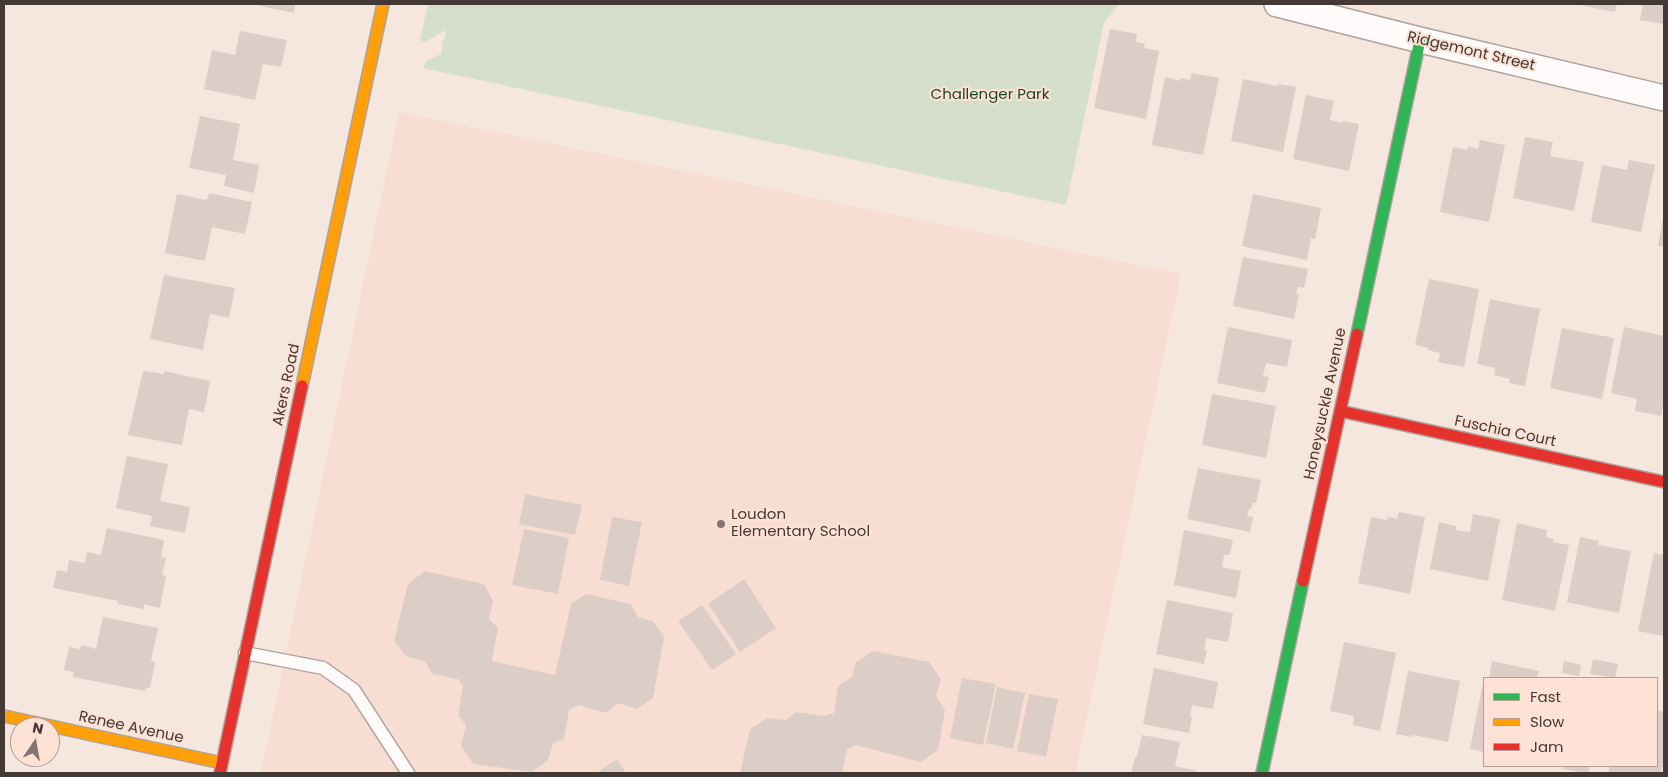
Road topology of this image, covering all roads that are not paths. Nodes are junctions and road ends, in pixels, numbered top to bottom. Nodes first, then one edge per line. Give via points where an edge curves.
1 (383, 4) edge
2 (1278, 4) edge
3 (1420, 40) junction
4 (1664, 98) edge
5 (1340, 412) junction
6 (1664, 482) edge
7 (245, 653) junction
8 (4, 716) edge
9 (221, 768) edge
10 (408, 773) edge
11 (1264, 773) edge

1 - 7 street, Akers Road
2 - 3 street, Ridgemont Street
3 - 4 street, Ridgemont Street
3 - 5 street, Honeysuckle Avenue
5 - 6 street, Fuschia Court
5 - 11 street, Honeysuckle Avenue
7 - 9 street, Akers Road
7 - 10 lane via 323,668 354,690
8 - 9 street, Renee Avenue

